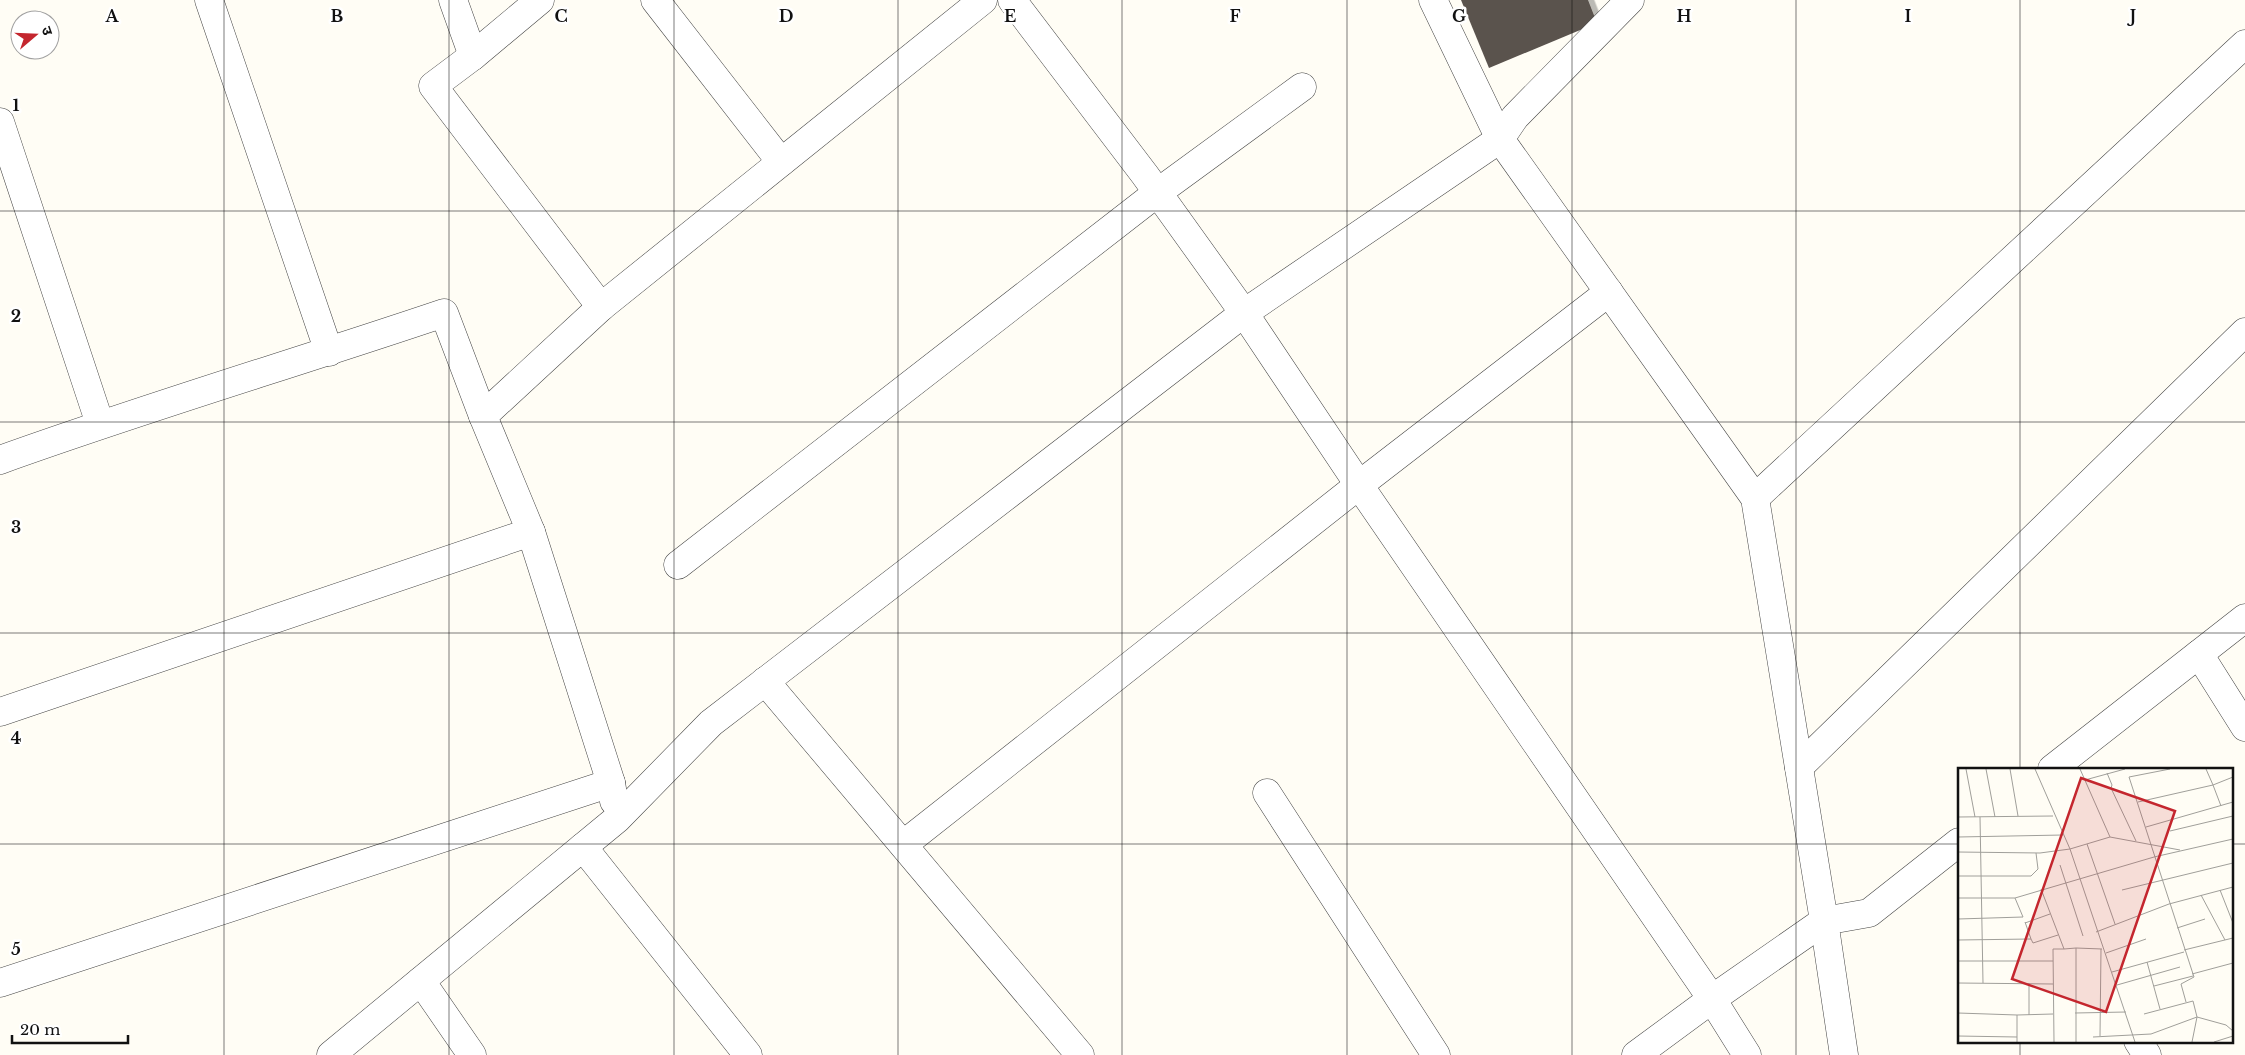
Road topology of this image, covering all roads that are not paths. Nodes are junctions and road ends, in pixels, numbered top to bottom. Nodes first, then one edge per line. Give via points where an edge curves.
1 (209, 0) edge
2 (453, 0) edge
3 (540, 0) edge
4 (655, 0) edge
5 (983, 0) edge
6 (1012, 0) edge
7 (1433, 0) edge
8 (1617, 6) edge
9 (2245, 45) edge
10 (473, 56) junction
11 (1302, 87) dead end
12 (0, 122) edge
13 (1500, 139) junction
14 (781, 162) junction
15 (10, 189) edge
16 (1157, 193) junction
17 (1609, 292) junction
18 (601, 307) junction
19 (1244, 313) junction
20 (2245, 332) edge
21 (329, 352) junction
22 (482, 416) junction
23 (100, 424) junction
24 (0, 460) edge
25 (1359, 485) junction
26 (1755, 498) junction
27 (530, 532) junction
28 (678, 564) dead end
29 (2245, 618) edge
30 (2199, 654) junction
31 (765, 681) junction
32 (0, 712) edge
33 (2245, 727) edge
34 (1799, 767) junction
35 (2053, 768) edge
36 (611, 783) junction
37 (1267, 793) dead end
38 (617, 820) junction
39 (1958, 843) edge
40 (904, 844) junction
41 (583, 847) junction
42 (1824, 921) junction
43 (421, 981) junction
44 (0, 983) edge
45 (1712, 999) junction
46 (2139, 1042) edge
47 (331, 1055) edge
48 (472, 1055) edge
49 (748, 1055) edge
50 (1080, 1055) edge
51 (1436, 1055) edge
52 (1636, 1055) edge
53 (1747, 1055) edge
54 (1844, 1055) edge
55 (2147, 1055) edge

1 - 21 street
2 - 10 street
3 - 10 street
4 - 14 street
5 - 14 street
6 - 16 street
7 - 13 street
8 - 13 street via 1516,117
9 - 26 street
10 - 18 street via 433,86
11 - 16 street
12 - 15 street
13 - 17 street
13 - 19 street
14 - 18 street
15 - 23 street
16 - 19 street
16 - 28 street
17 - 25 street
17 - 26 street
18 - 22 street
19 - 25 street
19 - 31 street
20 - 34 street
21 - 22 street via 444,313
21 - 23 street
22 - 27 street
23 - 24 street
25 - 40 street
25 - 45 street
26 - 34 street
27 - 32 street
27 - 36 street
29 - 30 street
30 - 33 street
30 - 35 street
31 - 38 street via 711,723
31 - 40 street
34 - 42 street
36 - 38 street
36 - 44 street
37 - 51 street
38 - 41 street
39 - 42 street via 1869,913
40 - 50 street
41 - 43 street
41 - 49 street
42 - 45 street
42 - 54 street
43 - 47 street
43 - 48 street
45 - 52 street
45 - 53 street
46 - 55 street

